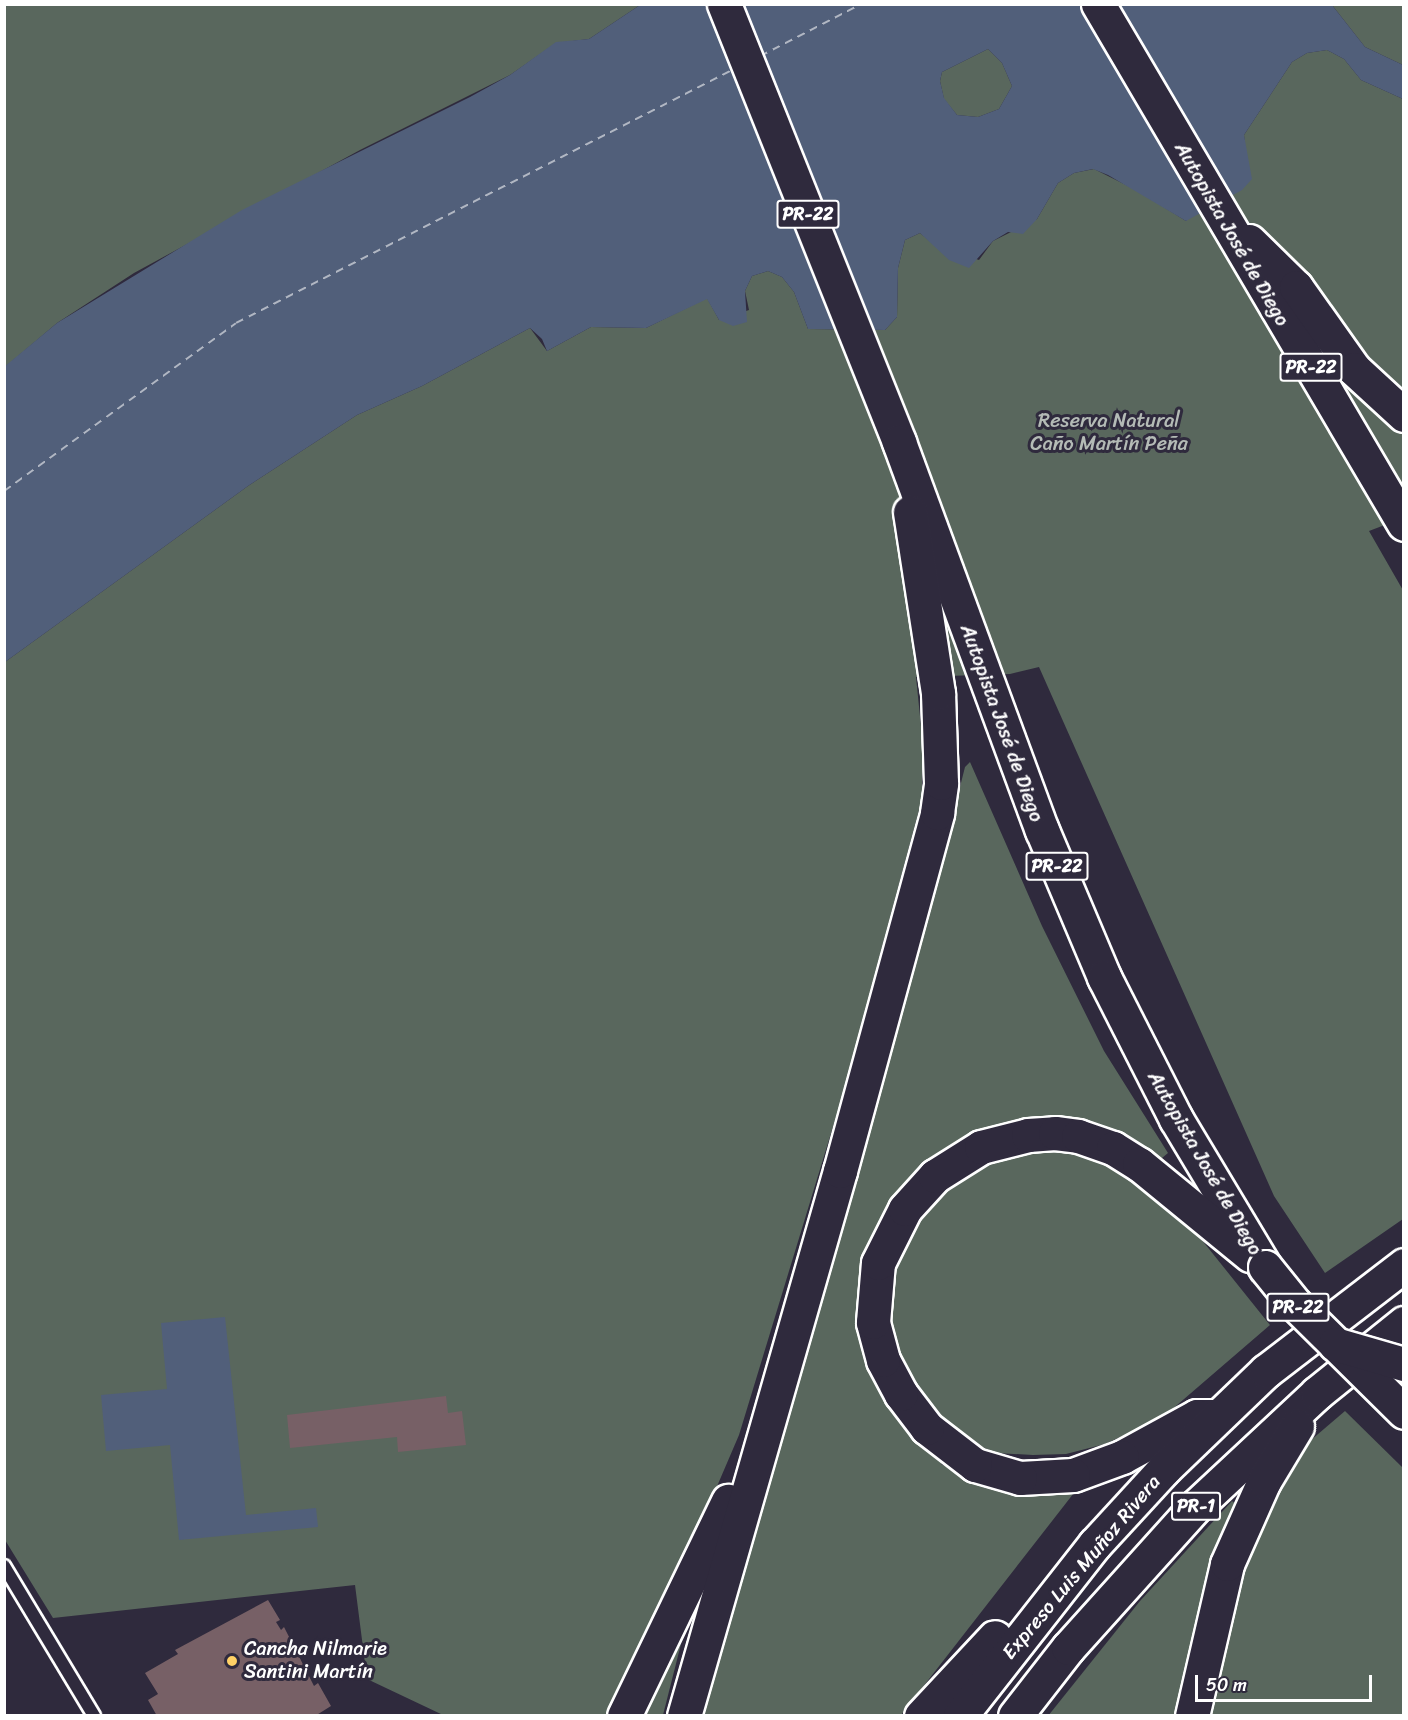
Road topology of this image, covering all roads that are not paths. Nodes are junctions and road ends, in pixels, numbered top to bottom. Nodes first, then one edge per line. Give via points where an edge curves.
1 (724, 4) edge
2 (1098, 4) edge
3 (1218, 210) junction
4 (1404, 415) edge
5 (895, 433) junction
6 (1404, 525) edge
7 (1404, 1265) edge
8 (1265, 1267) junction
9 (1404, 1323) edge
10 (1335, 1344) junction
11 (1404, 1364) edge
12 (1317, 1392) junction
13 (771, 1403) junction
14 (1404, 1412) edge
15 (1218, 1416) junction
16 (1095, 1544) junction
17 (4, 1566) edge
18 (94, 1716) edge
19 (624, 1716) edge
20 (684, 1716) edge
21 (921, 1716) edge
22 (960, 1716) edge
23 (1015, 1716) edge
24 (1192, 1716) edge

1 - 5 highway, Autopista José de Diego / PR-22
2 - 3 highway, Autopista José de Diego / PR-22
3 - 4 highway via 1296,287 1354,369
3 - 6 highway, Autopista José de Diego / PR-22
5 - 8 highway, Autopista José de Diego / PR-22 via 1042,830 1104,977 1176,1119
5 - 13 highway via 938,693 941,783 937,813 840,1171
7 - 15 highway, Expreso Luis Muñoz Rivera / PR-1 via 1266,1371
8 - 10 highway, Autopista José de Diego / PR-22, bridge
8 - 15 highway via 1139,1164 1113,1148 1078,1136 1028,1135 981,1147 927,1183 905,1209 878,1263 873,1322 876,1341 913,1412 952,1450 996,1473 1020,1478 1073,1475 1122,1457 1197,1416
9 - 12 highway, PR-1
10 - 11 highway, bridge
10 - 14 highway, Autopista José de Diego / PR-22, bridge
12 - 23 highway, PR-1 via 1196,1506 1068,1648
12 - 24 highway via 1264,1481 1227,1564
13 - 19 highway via 680,1605
13 - 20 highway
15 - 16 highway, Expreso Luis Muñoz Rivera / PR-1
16 - 21 highway via 1040,1587
16 - 22 highway, Expreso Luis Muñoz Rivera / PR-1
17 - 18 lane

